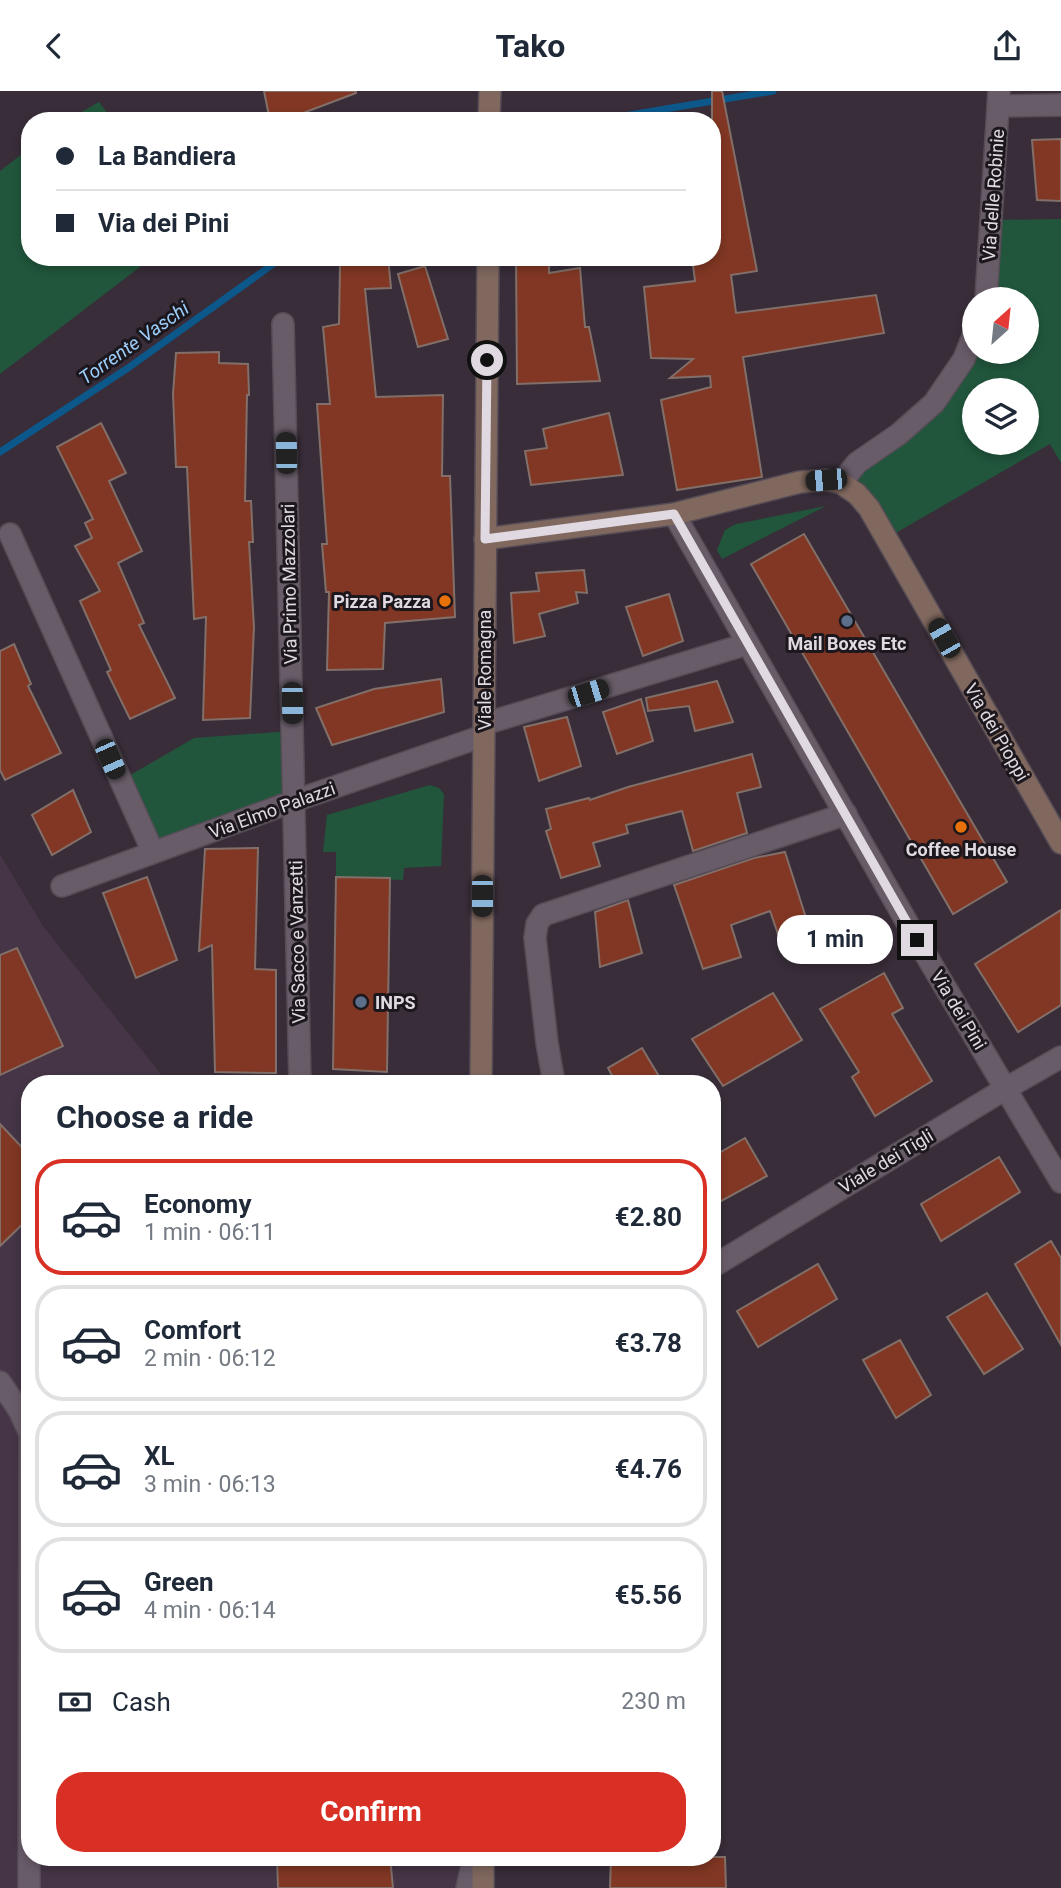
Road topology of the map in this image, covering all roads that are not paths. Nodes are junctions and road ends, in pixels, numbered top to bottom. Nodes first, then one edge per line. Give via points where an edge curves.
1 (490, 91) edge
2 (999, 98) edge
3 (1061, 105) edge
4 (489, 112) edge
5 (488, 266) edge
6 (987, 287) edge
7 (283, 324) dead end
8 (962, 362) edge
9 (841, 483) junction
10 (674, 514) junction
11 (10, 534) dead end
12 (485, 539) junction
13 (747, 644) junction
14 (483, 730) junction
15 (294, 801) junction
16 (846, 814) junction
17 (1061, 843) edge
18 (153, 852) junction
19 (62, 886) dead end
20 (1061, 1057) edge
21 (300, 1075) edge
22 (481, 1075) edge
23 (553, 1075) edge
24 (1005, 1089) junction
25 (1061, 1182) edge
26 (721, 1262) edge
27 (0, 1382) edge
28 (21, 1414) edge
29 (29, 1866) edge
30 (472, 1866) edge
31 (483, 1866) edge
32 (29, 1888) edge
33 (467, 1888) edge
34 (483, 1888) edge

1 - 4 main road
2 - 3 street
2 - 6 street, Via delle Robinie
5 - 12 main road, Viale Romagna
7 - 15 street, Via Primo Mazzolari
8 - 9 street via 934,403 857,463
9 - 10 main road via 800,482
9 - 17 main road, Via dei Pioppi via 869,508
10 - 12 main road
10 - 13 street, Via dei Pini
11 - 18 street
12 - 14 main road, Viale Romagna
13 - 14 street, Via Elmo Palazzi
13 - 16 street, Via dei Pini
14 - 15 street, Via Elmo Palazzi
14 - 22 main road, Viale Romagna
15 - 18 street, Via Elmo Palazzi
15 - 21 street, Via Sacco e Vanzetti
16 - 23 street via 543,915 535,938
16 - 24 street, Via dei Pini
18 - 19 street, Via Elmo Palazzi
20 - 24 street, Viale dei Tigli
24 - 25 street, Via dei Pini
24 - 26 street, Viale dei Tigli
27 - 28 street
29 - 32 street
30 - 33 street
31 - 34 main road

